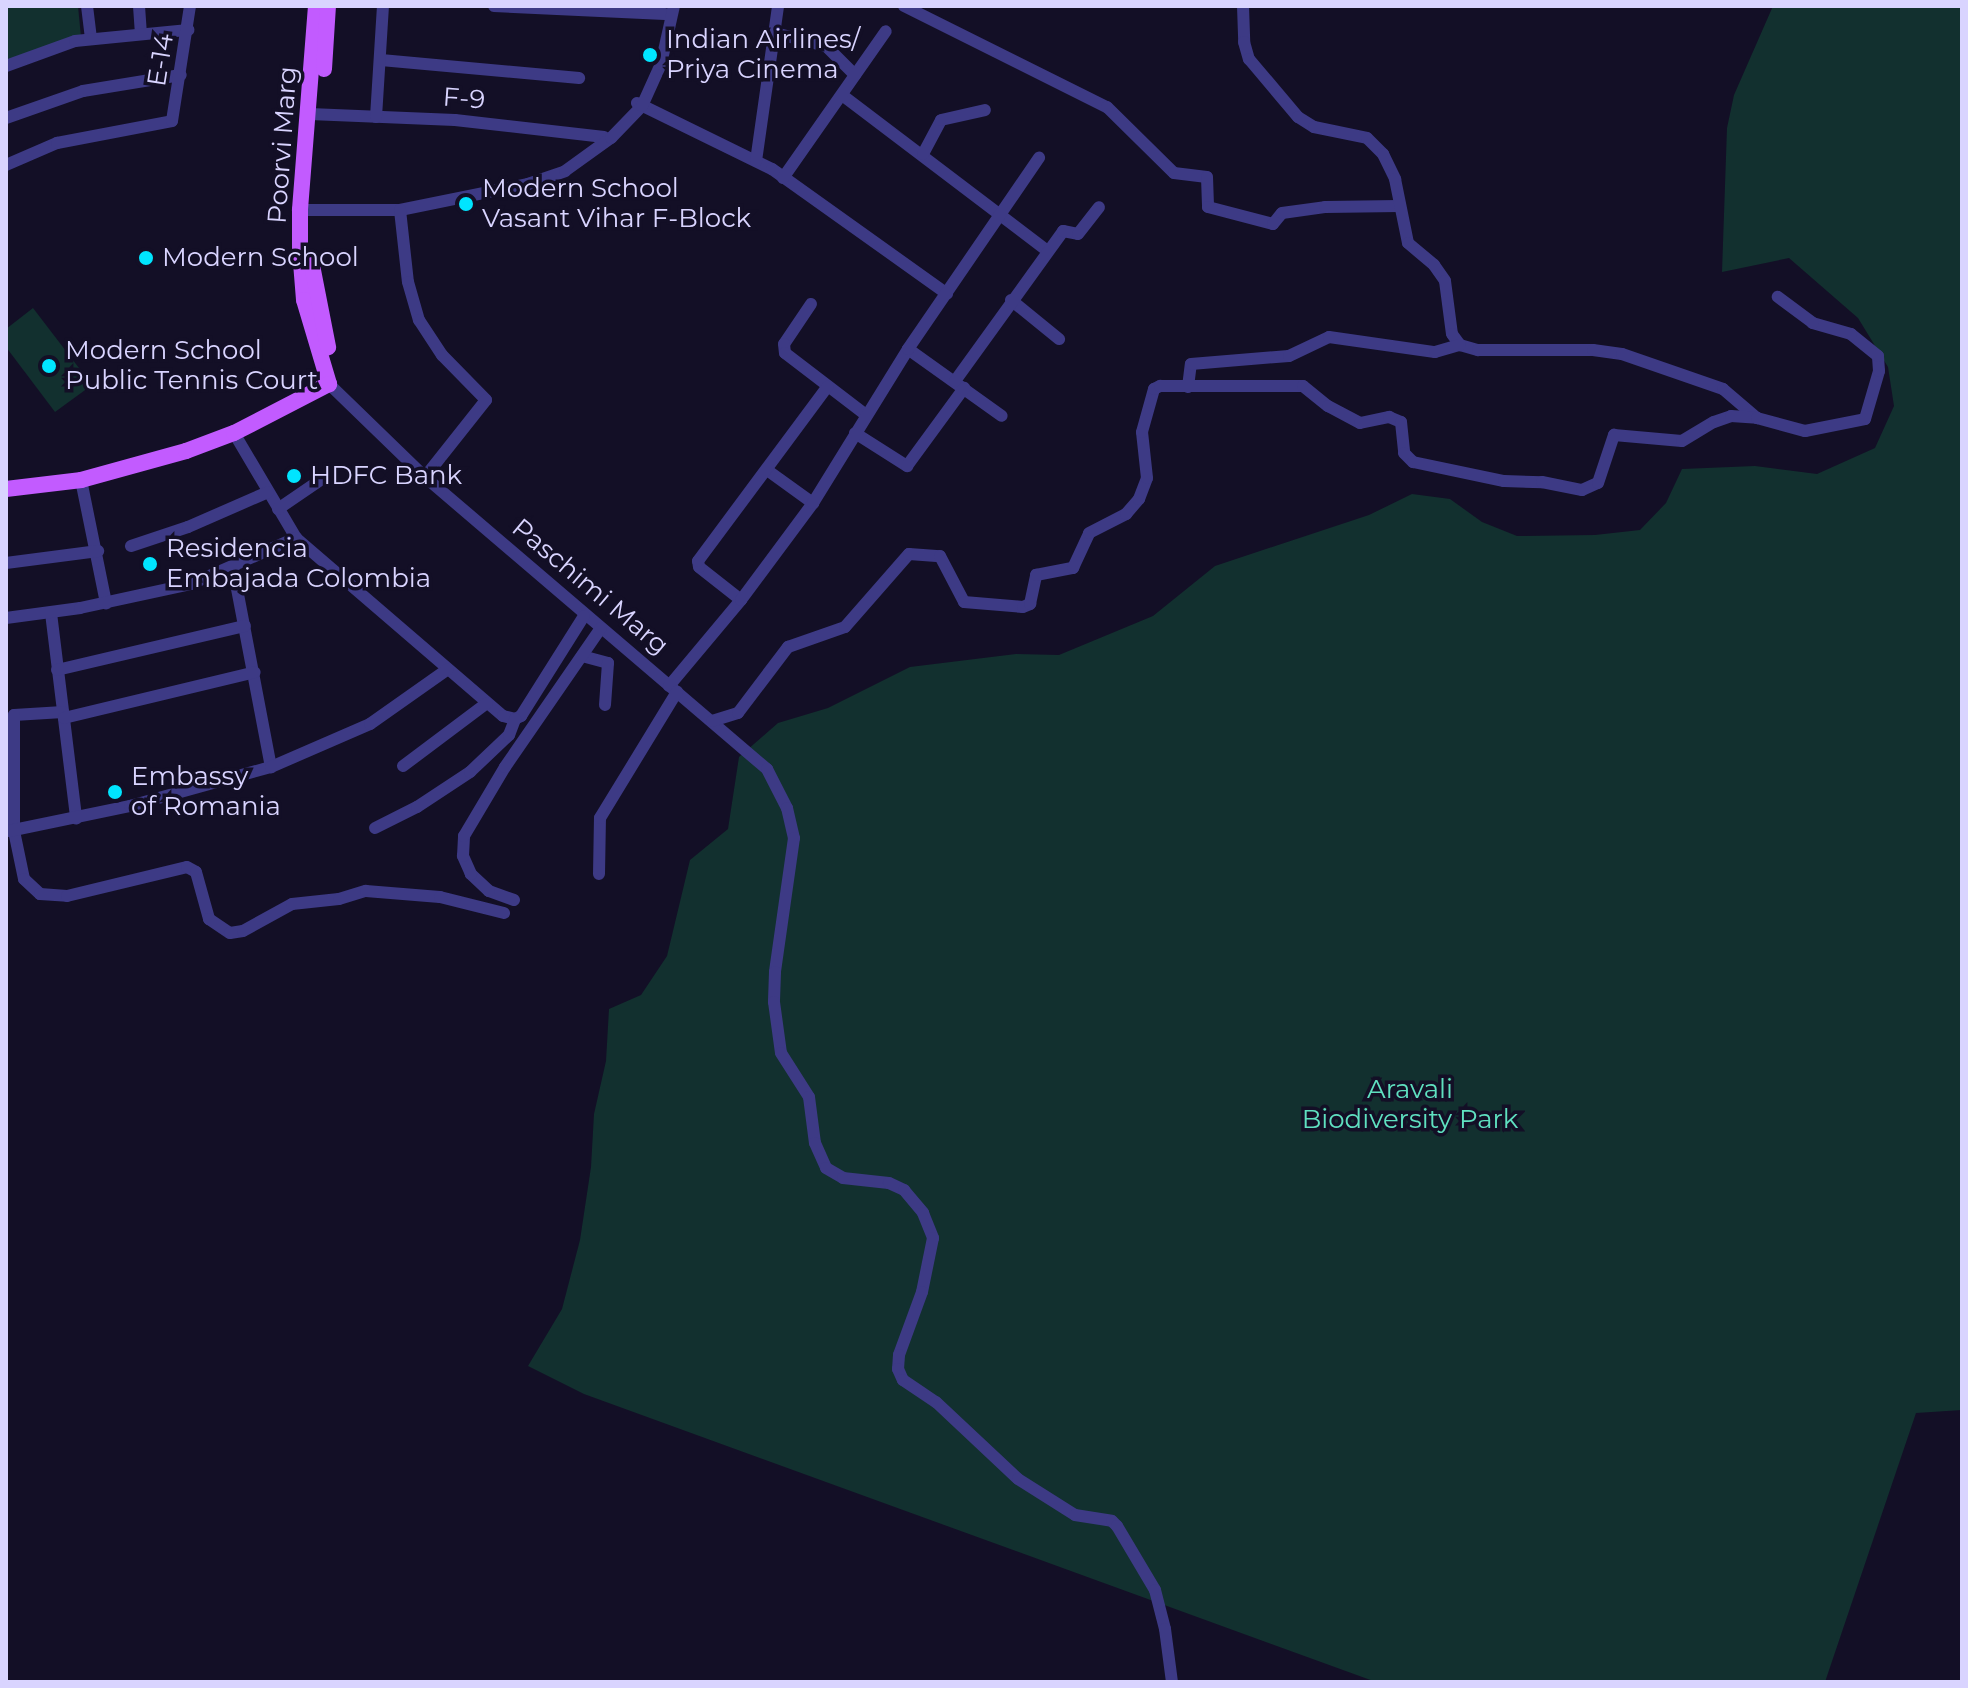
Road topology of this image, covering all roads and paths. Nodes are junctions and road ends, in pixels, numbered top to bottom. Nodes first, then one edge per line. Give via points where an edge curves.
1 (87, 6) edge
2 (139, 6) edge
3 (190, 6) edge
4 (316, 6) edge
5 (328, 6) edge
6 (383, 6) edge
7 (494, 6) edge
8 (778, 6) edge
9 (904, 6) edge
10 (1243, 6) edge
11 (668, 9) edge
12 (188, 30) junction
13 (886, 31) dead end
14 (141, 32) junction
15 (775, 33) junction
16 (91, 38) junction
17 (381, 60) junction
18 (8, 62) edge
19 (181, 75) junction
20 (855, 75) junction
21 (579, 78) dead end
22 (842, 95) junction
23 (640, 104) junction
24 (985, 110) dead end
25 (315, 114) junction
26 (376, 117) junction
27 (6, 118) edge
28 (604, 137) junction
29 (923, 154) junction
30 (1039, 158) dead end
31 (756, 161) junction
32 (6, 165) edge
33 (783, 178) junction
34 (1399, 206) junction
35 (306, 207) junction
36 (1099, 207) dead end
37 (400, 210) junction
38 (1002, 214) junction
39 (1046, 250) junction
40 (947, 294) junction
41 (1778, 297) dead end
42 (1011, 300) junction
43 (811, 304) dead end
44 (1059, 339) dead end
45 (1460, 345) junction
46 (908, 349) junction
47 (960, 384) junction
48 (327, 385) junction
49 (827, 387) junction
50 (1188, 387) junction
51 (866, 415) junction
52 (1002, 416) dead end
53 (1757, 418) junction
54 (234, 433) junction
55 (855, 433) junction
56 (767, 470) junction
57 (425, 477) junction
58 (81, 480) junction
59 (319, 481) dead end
60 (6, 489) edge
61 (268, 492) junction
62 (813, 503) junction
63 (278, 509) junction
64 (296, 538) junction
65 (131, 546) dead end
66 (98, 551) junction
67 (6, 563) edge
68 (233, 568) junction
69 (741, 600) junction
70 (106, 603) junction
71 (51, 613) junction
72 (584, 616) junction
73 (6, 618) edge
74 (245, 626) junction
75 (601, 628) junction
76 (582, 656) junction
77 (448, 669) junction
78 (57, 670) junction
79 (255, 672) junction
80 (673, 689) junction
81 (487, 703) junction
82 (605, 705) dead end
83 (63, 715) junction
84 (515, 719) junction
85 (712, 721) junction
86 (403, 766) dead end
87 (271, 767) junction
88 (76, 818) junction
89 (375, 828) dead end
90 (10, 831) edge
91 (599, 874) dead end
92 (514, 900) dead end
93 (504, 913) dead end
94 (1172, 1682) edge

1 - 16 street
2 - 14 street
3 - 12 street, E-14
4 - 25 main road, Poorvi Marg
5 - 25 main road, Poorvi Marg
6 - 17 street
7 - 11 street
8 - 15 street
9 - 34 street via 1107,107 1174,173 1207,177 1208,207 1273,224 1282,213
10 - 34 street via 1244,42 1253,65 1306,123 1358,135 1379,147 1395,176
11 - 23 street
12 - 14 street
12 - 19 street, E-14
13 - 20 street
14 - 16 street
15 - 20 street via 826,46
15 - 31 street
16 - 18 street
17 - 21 street
17 - 26 street
19 - 27 street via 83,91
19 - 32 street, E-14 via 172,121 85,136
20 - 22 street
22 - 29 street
22 - 33 street
23 - 28 street
23 - 31 street
23 - 37 street via 611,138 565,171 528,184
24 - 29 street via 941,120
25 - 26 street, F-9
25 - 35 main road, Poorvi Marg
26 - 28 street, F-9 via 528,126
28 - 35 street via 566,166 532,178 394,206
29 - 38 street
30 - 38 street, Paschimi Marg
31 - 33 street
33 - 40 street
34 - 45 street via 1408,243 1445,281 1452,334
35 - 37 street
35 - 48 main road, Poorvi Marg via 304,300
36 - 39 street via 1078,234 1064,230
37 - 57 street via 408,282 419,320 442,355 486,400
38 - 39 street
38 - 40 street, Paschimi Marg
39 - 42 street
40 - 46 street, Paschimi Marg
41 - 53 street via 1813,323 1868,345 1878,356 1879,371 1868,416 1861,421 1805,431
42 - 44 street
42 - 47 street
43 - 49 street via 783,349
45 - 50 street via 1435,352 1329,337 1289,356 1191,364
45 - 53 street via 1622,354 1723,389
46 - 47 street
46 - 51 street, Paschimi Marg
47 - 52 street
47 - 55 street via 907,466
48 - 54 main road
48 - 57 street, Paschimi Marg via 358,420
49 - 51 street
49 - 56 street
50 - 53 street via 1303,386 1360,423 1389,417 1401,422 1409,461 1504,481 1582,490 1598,483 1614,435 1682,441 1725,417
50 - 85 street via 1154,389 1141,439 1147,478 1134,506 1089,533 1073,568 1036,575 1030,604 964,602 940,556 909,554 845,627 788,647 738,713
51 - 55 street, Paschimi Marg
54 - 58 main road
54 - 61 street
55 - 62 street, Paschimi Marg
56 - 62 street
56 - 69 street via 698,564
57 - 72 street, Paschimi Marg
58 - 60 main road
58 - 66 street
59 - 63 street
61 - 63 street
61 - 65 street
62 - 69 street, Paschimi Marg
63 - 64 street
64 - 68 street
64 - 77 street
66 - 67 street
66 - 70 street
68 - 70 street via 191,584
68 - 74 street
69 - 80 street, Paschimi Marg
70 - 71 street
71 - 73 street
71 - 78 street
72 - 75 street, Paschimi Marg
72 - 84 street
74 - 78 street
74 - 79 street
75 - 76 street
75 - 80 street, Paschimi Marg
76 - 82 street via 608,663
76 - 92 street via 464,836 463,856 471,874 489,891
77 - 81 street
77 - 87 street via 370,724
78 - 83 street
79 - 83 street
79 - 87 street
80 - 85 street
80 - 91 street via 600,818
81 - 84 street
81 - 86 street
83 - 88 street
83 - 90 street via 14,715
84 - 89 street via 509,735 470,772
85 - 94 street via 767,769 792,824 774,1002 781,1053 809,1097 819,1156 826,1168 843,1178 904,1190 931,1228 930,1265 899,1355 903,1380 936,1402 1018,1479 1075,1515 1117,1526 1155,1590
87 - 88 street
88 - 90 street
90 - 93 street via 24,879 40,894 67,896 190,867 209,919 230,933 292,904 366,891 440,897

